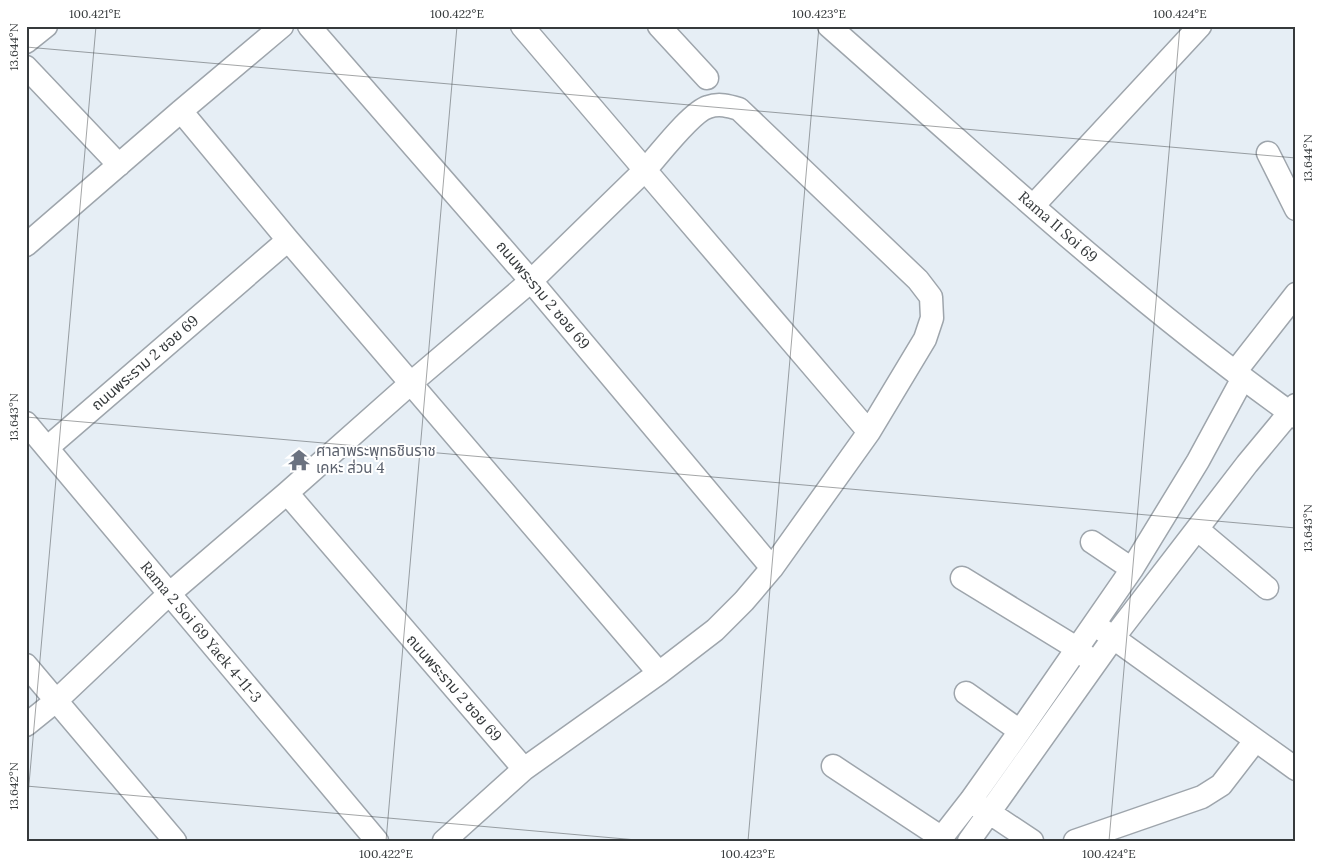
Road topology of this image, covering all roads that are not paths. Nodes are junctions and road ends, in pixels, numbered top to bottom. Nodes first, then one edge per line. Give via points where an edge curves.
1 (46, 26) edge
2 (282, 26) edge
3 (309, 26) edge
4 (523, 26) edge
5 (660, 26) edge
6 (829, 26) edge
7 (1200, 26) edge
8 (26, 42) edge
9 (26, 68) edge
10 (706, 78) dead end
11 (181, 111) junction
12 (1268, 153) dead end
13 (119, 165) junction
14 (645, 170) junction
15 (1033, 206) junction
16 (1296, 209) edge
17 (288, 240) junction
18 (26, 245) edge
19 (532, 281) junction
20 (1296, 294) edge
21 (1239, 375) junction
22 (411, 383) junction
23 (1294, 412) edge
24 (26, 423) edge
25 (869, 432) junction
26 (47, 448) junction
27 (286, 493) junction
28 (1197, 529) junction
29 (1092, 542) dead end
30 (772, 568) junction
31 (1132, 569) junction
32 (962, 578) dead end
33 (1267, 588) dead end
34 (169, 594) junction
35 (1095, 624) junction
36 (1114, 638) junction
37 (1078, 649) junction
38 (1095, 664) junction
39 (26, 665) edge
40 (659, 673) junction
41 (966, 692) dead end
42 (56, 700) junction
43 (26, 725) edge
44 (1020, 731) junction
45 (1255, 741) junction
46 (833, 766) dead end
47 (524, 769) junction
48 (1296, 769) edge
49 (971, 800) junction
50 (989, 813) junction
51 (940, 839) edge
52 (175, 841) edge
53 (377, 841) edge
54 (444, 841) edge
55 (969, 841) edge
56 (1032, 841) edge
57 (1075, 841) edge

1 - 8 street
2 - 11 street
3 - 19 street, ถนนพระราม 2 ซอย 69
4 - 14 street
5 - 10 street
6 - 15 street, Rama II Soi 69
7 - 15 street
9 - 13 street
11 - 13 street
11 - 17 street
12 - 16 street
13 - 18 street
14 - 19 street
14 - 25 street
14 - 25 street via 690,120 707,107 722,105 739,109 918,280 931,297 932,318 925,339
15 - 21 street, Rama II Soi 69 via 1125,285
17 - 22 street
17 - 26 street, ถนนพระราม 2 ซอย 69
19 - 22 street
19 - 30 street, ถนนพระราม 2 ซอย 69
20 - 21 street
21 - 23 street, Rama II Soi 69
21 - 31 street via 1198,461
22 - 27 street
22 - 40 street
23 - 28 street via 1247,464
24 - 26 street, Rama 2 Soi 69 Yaek 4-11-3
25 - 30 street
26 - 34 street, Rama 2 Soi 69 Yaek 4-11-3
27 - 34 street
27 - 47 street, ถนนพระราม 2 ซอย 69
28 - 33 street
28 - 36 street
29 - 31 street
30 - 40 street via 715,630
31 - 35 street
32 - 37 street
34 - 42 street
34 - 53 street, Rama 2 Soi 69 Yaek 4-11-3
35 - 36 street
35 - 37 street
36 - 38 street
36 - 45 street
37 - 38 street
37 - 44 street
38 - 50 street
39 - 42 street
40 - 47 street
41 - 44 street
42 - 43 street
42 - 52 street
44 - 49 street
45 - 48 street
45 - 57 street via 1221,785 1202,797
46 - 51 street
47 - 54 street
49 - 50 street
49 - 51 street
50 - 55 street
50 - 56 street

